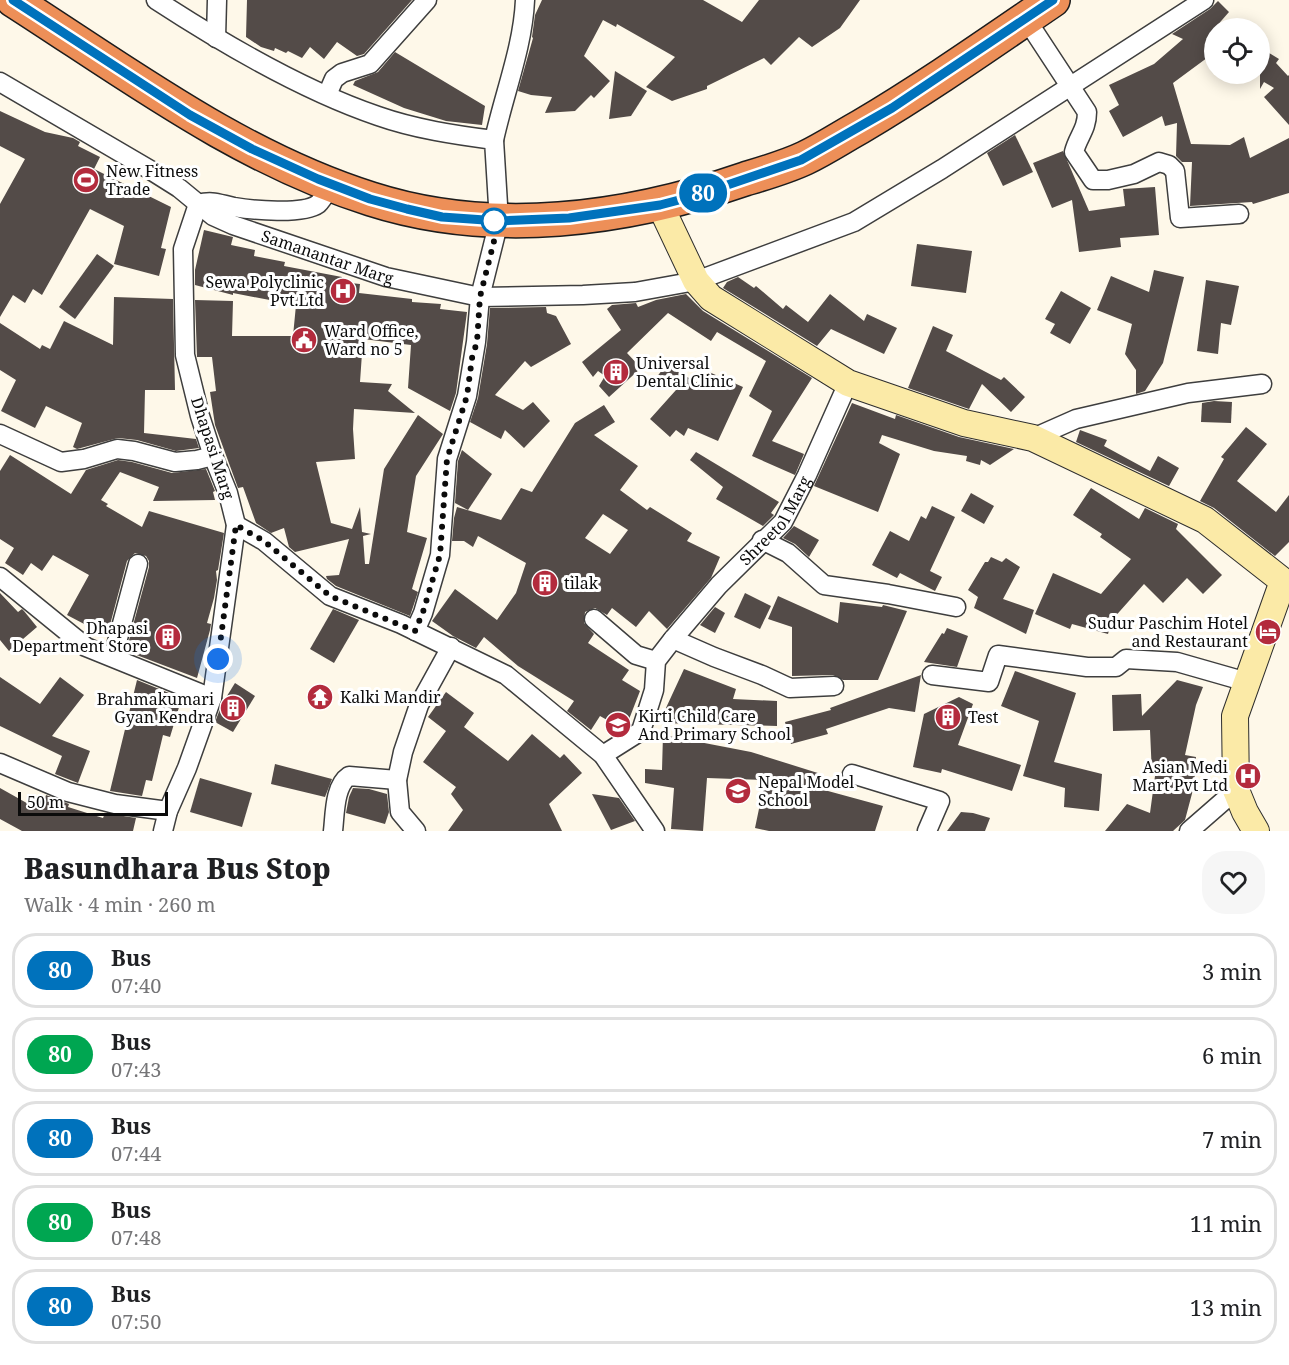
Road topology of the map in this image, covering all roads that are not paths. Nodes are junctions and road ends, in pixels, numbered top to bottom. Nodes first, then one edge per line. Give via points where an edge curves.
1 (13, 0) edge
2 (156, 0) edge
3 (217, 0) edge
4 (427, 0) edge
5 (525, 0) edge
6 (1053, 0) edge
7 (1204, 0) edge
8 (1026, 19) junction
9 (216, 38) junction
10 (0, 82) edge
11 (1071, 87) junction
12 (327, 95) junction
13 (494, 140) junction
14 (332, 184) junction
15 (198, 204) junction
16 (660, 205) junction
17 (1239, 214) dead end
18 (499, 221) junction
19 (696, 281) junction
20 (480, 297) junction
21 (848, 383) junction
22 (1262, 384) dead end
23 (0, 434) edge
24 (1033, 438) junction
25 (213, 456) junction
26 (236, 525) junction
27 (762, 540) junction
28 (138, 564) dead end
29 (1286, 576) edge
30 (0, 577) edge
31 (956, 607) dead end
32 (594, 619) dead end
33 (415, 631) junction
34 (673, 639) junction
35 (451, 647) junction
36 (113, 657) junction
37 (656, 661) junction
38 (932, 675) dead end
39 (1247, 682) junction
40 (834, 686) dead end
41 (212, 698) junction
42 (603, 755) junction
43 (0, 763) edge
44 (852, 774) dead end
45 (397, 780) junction
46 (1236, 790) junction
47 (168, 812) junction
48 (163, 831) edge
49 (333, 831) edge
50 (416, 831) edge
51 (655, 831) edge
52 (927, 831) edge
53 (1189, 831) edge
54 (1256, 831) edge

1 - 14 highway via 190,115 252,149
2 - 9 street
3 - 9 street
4 - 12 street via 370,64 342,73 334,79
5 - 13 street via 522,30
6 - 8 highway
7 - 11 street, Samanantar Marg
8 - 11 street
8 - 16 highway via 892,108 807,158
9 - 12 street
10 - 15 street, Samanantar Marg via 152,171
11 - 17 street via 1087,112 1087,126 1074,152 1093,180 1134,174 1159,162 1175,171 1180,218
11 - 19 street, Samanantar Marg via 854,222
12 - 13 street via 378,116 452,135
13 - 18 street
14 - 15 street via 318,204 300,210 268,211 210,201
14 - 18 highway via 370,199 442,217
15 - 20 street, Samanantar Marg via 233,225 386,277
15 - 25 street, Dhapasi Marg via 183,249 184,355
16 - 18 highway via 574,217
16 - 19 street
18 - 20 street
19 - 20 street, Samanantar Marg via 636,292
19 - 21 street via 711,298
20 - 33 street via 467,396 447,459 440,555
21 - 24 street via 964,423
21 - 27 street, Shreetol Marg via 783,522
22 - 24 street via 1188,393 1076,419
23 - 25 street via 61,462 117,449 175,462
24 - 29 street via 1205,520
25 - 26 street, Dhapasi Marg
26 - 33 street via 264,541 330,596
26 - 41 street, Dhapasi Marg
27 - 31 street via 788,553 824,585
27 - 34 street, Shreetol Marg
28 - 36 street
29 - 39 street
30 - 36 street via 86,647
32 - 37 street via 636,655
33 - 35 street
34 - 37 street, Shreetol Marg
34 - 40 street via 790,688
35 - 42 street via 507,675
35 - 45 street via 420,705
36 - 41 street
37 - 42 street via 654,690 641,730
38 - 39 street via 989,682 998,655 1088,667 1116,667 1126,659 1177,662
39 - 46 street via 1235,716
41 - 47 street, Dhapasi Marg
42 - 51 street
43 - 47 street via 68,792
44 - 52 street via 940,801
45 - 49 street via 349,776 345,779 337,797
45 - 50 street via 400,812
46 - 53 street
46 - 54 street
47 - 48 street, Dhapasi Marg

